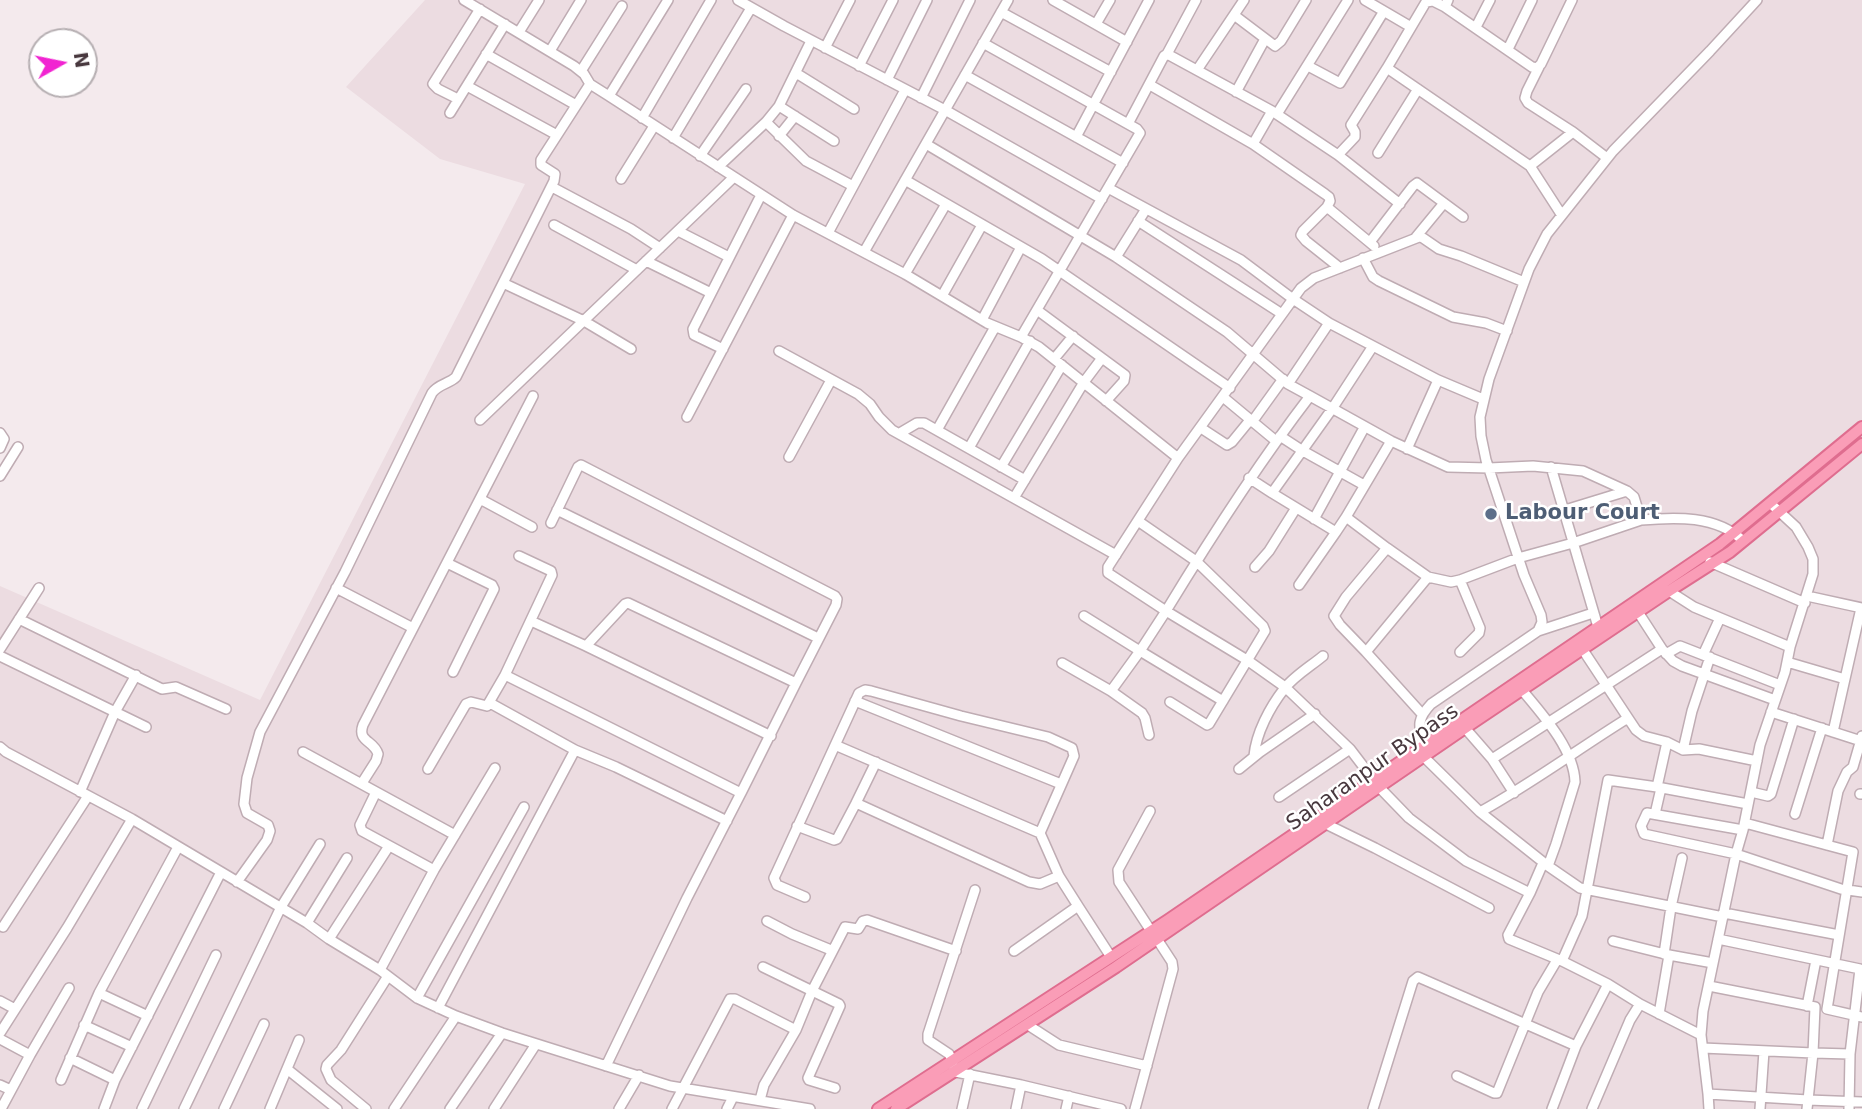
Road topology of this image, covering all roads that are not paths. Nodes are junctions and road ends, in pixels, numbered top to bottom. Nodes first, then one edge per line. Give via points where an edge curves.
1 (464, 0) edge
2 (539, 0) edge
3 (581, 0) edge
4 (668, 0) edge
5 (711, 0) edge
6 (737, 0) edge
7 (850, 0) edge
8 (893, 0) edge
9 (927, 0) edge
10 (970, 0) edge
11 (1008, 0) edge
12 (1053, 0) edge
13 (1110, 0) edge
14 (1149, 0) edge
15 (1196, 0) edge
16 (1244, 0) edge
17 (1306, 0) edge
18 (1348, 0) edge
19 (1365, 0) edge
20 (1428, 0) edge
21 (1490, 0) edge
22 (1532, 0) edge
23 (1573, 0) edge
24 (1757, 0) edge
25 (1067, 3) edge
26 (1446, 3) edge
27 (622, 6) dead end
28 (751, 8) junction
29 (480, 9) junction
30 (1384, 11) junction
31 (1001, 12) junction
32 (1234, 15) junction
33 (505, 24) junction
34 (1096, 24) junction
35 (1411, 27) junction
36 (1476, 27) junction
37 (519, 33) junction
38 (1265, 39) junction
39 (811, 41) junction
40 (1127, 42) junction
41 (983, 43) junction
42 (825, 48) junction
43 (1508, 49) junction
44 (550, 51) junction
45 (486, 54) junction
46 (1167, 54) junction
47 (1308, 65) junction
48 (859, 66) junction
49 (1539, 67) junction
50 (1387, 68) junction
51 (1197, 70) junction
52 (581, 71) junction
53 (1111, 72) junction
54 (796, 73) junction
55 (965, 75) junction
56 (887, 80) junction
57 (590, 84) junction
58 (1150, 85) junction
59 (467, 86) junction
60 (746, 89) dead end
61 (1418, 89) junction
62 (905, 90) junction
63 (1236, 92) junction
64 (609, 96) junction
65 (921, 98) junction
66 (458, 99) junction
67 (576, 104) junction
68 (1094, 104) junction
69 (779, 106) junction
70 (854, 109) dead end
71 (945, 110) junction
72 (450, 113) dead end
73 (1275, 113) junction
74 (795, 116) junction
75 (642, 118) junction
76 (766, 122) junction
77 (1128, 124) junction
78 (654, 126) junction
79 (1573, 132) junction
80 (557, 135) junction
81 (779, 136) junction
82 (1076, 137) junction
83 (673, 138) junction
84 (834, 142) dead end
85 (926, 144) junction
86 (1253, 144) junction
87 (1378, 153) dead end
88 (1338, 155) junction
89 (700, 156) junction
90 (1607, 159) junction
91 (1123, 163) junction
92 (1530, 166) junction
93 (718, 167) junction
94 (734, 177) junction
95 (621, 179) dead end
96 (905, 180) junction
97 (853, 186) junction
98 (552, 187) junction
99 (1108, 188) junction
100 (761, 194) junction
101 (1102, 199) junction
102 (1444, 203) junction
103 (946, 204) junction
104 (1400, 204) junction
105 (1327, 207) junction
106 (1146, 209) junction
107 (1561, 214) junction
108 (793, 215) junction
109 (1463, 217) dead end
110 (1138, 222) junction
111 (554, 225) dead end
112 (982, 225) junction
113 (678, 230) junction
114 (828, 233) junction
115 (1080, 235) junction
116 (1416, 237) junction
117 (1370, 242) junction
118 (1021, 247) junction
119 (660, 248) junction
120 (1381, 251) junction
121 (864, 252) junction
122 (729, 257) junction
123 (1116, 257) junction
124 (1363, 258) junction
125 (646, 261) junction
126 (1340, 268) junction
127 (637, 270) junction
128 (1059, 271) junction
129 (905, 274) junction
130 (1524, 282) junction
131 (503, 283) junction
132 (711, 293) junction
133 (942, 296) junction
134 (1293, 299) junction
135 (1037, 310) junction
136 (1282, 314) junction
137 (982, 320) junction
138 (584, 321) junction
139 (1329, 323) junction
140 (995, 327) junction
141 (1507, 331) junction
142 (1073, 336) junction
143 (1026, 339) junction
144 (1373, 346) junction
145 (631, 349) dead end
146 (723, 349) junction
147 (779, 351) dead end
148 (1254, 354) junction
149 (1102, 358) junction
150 (1058, 362) junction
151 (831, 380) junction
152 (1438, 380) junction
153 (1286, 381) junction
154 (1084, 382) junction
155 (1230, 388) junction
156 (533, 396) dead end
157 (1310, 396) junction
158 (1223, 397) junction
159 (1483, 399) junction
160 (1106, 401) junction
161 (1332, 409) junction
162 (687, 417) dead end
163 (480, 420) dead end
164 (1251, 421) junction
165 (1862, 427) edge
166 (1201, 428) junction
167 (1364, 428) junction
168 (937, 430) junction
169 (0, 433) edge
170 (900, 433) junction
171 (1278, 438) junction
172 (1391, 441) junction
173 (1862, 444) edge
174 (18, 446) dead end
175 (0, 448) edge
176 (969, 449) junction
177 (1407, 449) junction
178 (1303, 451) junction
179 (789, 457) dead end
180 (1178, 458) junction
181 (1001, 467) junction
182 (1550, 467) junction
183 (1489, 468) junction
184 (1340, 472) junction
185 (0, 476) edge
186 (1250, 478) junction
187 (1025, 480) junction
188 (1364, 485) junction
189 (1627, 491) junction
190 (1272, 493) junction
191 (1014, 498) junction
192 (480, 499) junction
193 (1770, 503) junction
194 (1296, 508) junction
195 (557, 510) junction
196 (1564, 510) junction
197 (1778, 512) junction
198 (1346, 517) junction
199 (1314, 519) junction
200 (1641, 520) junction
201 (1138, 521) junction
202 (551, 523) dead end
203 (532, 527) dead end
204 (1336, 532) junction
205 (1734, 532) junction
206 (1743, 541) junction
207 (1573, 543) junction
208 (1387, 548) junction
209 (1116, 555) junction
210 (519, 556) dead end
211 (1518, 558) junction
212 (1700, 558) junction
213 (1196, 561) junction
214 (447, 563) junction
215 (1712, 564) junction
216 (1255, 567) dead end
217 (1429, 577) junction
218 (1460, 580) junction
219 (1299, 585) dead end
220 (38, 588) dead end
221 (336, 588) junction
222 (1669, 591) junction
223 (1806, 599) junction
224 (1861, 608) edge
225 (1166, 611) junction
226 (1638, 612) junction
227 (1593, 613) junction
228 (1084, 616) dead end
229 (1720, 618) junction
230 (19, 619) junction
231 (531, 621) junction
232 (1598, 627) junction
233 (414, 628) junction
234 (1538, 631) junction
235 (4, 634) edge
236 (818, 638) junction
237 (586, 646) junction
238 (1790, 647) junction
239 (0, 649) edge
240 (1583, 650) junction
241 (1140, 651) junction
242 (1366, 652) junction
243 (1460, 652) dead end
244 (1664, 652) junction
245 (0, 656) edge
246 (1323, 656) dead end
247 (1707, 656) junction
248 (1247, 660) junction
249 (1787, 662) junction
250 (1062, 663) dead end
251 (453, 672) dead end
252 (1704, 674) junction
253 (136, 675) junction
254 (505, 675) junction
255 (1845, 679) junction
256 (796, 683) junction
257 (1606, 685) junction
258 (1780, 685) junction
259 (1285, 687) junction
260 (1522, 690) junction
261 (1111, 691) junction
262 (1775, 700) junction
263 (855, 701) junction
264 (1223, 701) junction
265 (1170, 702) dead end
266 (490, 703) junction
267 (226, 709) dead end
268 (115, 712) junction
269 (1771, 712) junction
270 (1315, 714) junction
271 (1422, 714) junction
272 (1628, 718) junction
273 (1794, 719) junction
274 (1549, 723) junction
275 (146, 727) dead end
276 (1465, 727) junction
277 (1822, 728) junction
278 (1833, 732) junction
279 (1149, 735) dead end
280 (771, 736) junction
281 (1862, 737) edge
282 (1667, 742) junction
283 (835, 745) junction
284 (1350, 749) junction
285 (2, 750) edge
286 (575, 750) junction
287 (1683, 750) junction
288 (1423, 751) junction
289 (303, 752) dead end
290 (1254, 756) junction
291 (1569, 757) junction
292 (1492, 759) junction
293 (1757, 761) junction
294 (0, 762) edge
295 (876, 762) junction
296 (495, 768) dead end
297 (428, 769) dead end
298 (1239, 769) dead end
299 (362, 783) junction
300 (1376, 783) junction
301 (1061, 785) junction
302 (1659, 788) junction
303 (376, 792) junction
304 (1751, 792) junction
305 (741, 793) junction
306 (1514, 793) junction
307 (84, 794) junction
308 (1279, 797) dead end
309 (856, 803) junction
310 (1748, 804) junction
311 (524, 807) dead end
312 (1150, 811) dead end
313 (1480, 812) junction
314 (1655, 814) junction
315 (1795, 814) dead end
316 (132, 819) junction
317 (727, 821) junction
318 (1326, 824) junction
319 (797, 826) junction
320 (1744, 826) junction
321 (1040, 834) junction
322 (455, 835) junction
323 (320, 844) dead end
324 (1827, 845) junction
325 (389, 846) junction
326 (178, 847) junction
327 (1857, 853) edge
328 (1736, 854) junction
329 (348, 858) dead end
330 (1682, 858) dead end
331 (1545, 865) junction
332 (434, 870) junction
333 (221, 872) junction
334 (1059, 876) junction
335 (237, 882) junction
336 (975, 890) dead end
337 (1847, 890) junction
338 (1588, 891) junction
339 (1862, 892) edge
340 (1530, 893) junction
341 (805, 897) dead end
342 (1078, 906) junction
343 (281, 907) junction
344 (1671, 907) junction
345 (1489, 908) dead end
346 (1724, 915) junction
347 (767, 921) dead end
348 (307, 923) junction
349 (3, 927) dead end
350 (1154, 935) junction
351 (1839, 935) junction
352 (329, 939) junction
353 (1718, 939) junction
354 (1613, 941) dead end
355 (831, 950) junction
356 (1132, 950) junction
357 (956, 951) junction
358 (1014, 951) dead end
359 (1667, 954) junction
360 (216, 956) dead end
361 (1111, 957) junction
362 (1560, 960) junction
363 (1816, 960) junction
364 (1713, 963) junction
365 (1834, 964) junction
366 (762, 967) dead end
367 (1861, 967) edge
368 (380, 970) junction
369 (388, 976) junction
370 (1608, 984) junction
371 (1709, 986) junction
372 (69, 988) dead end
373 (812, 991) junction
374 (99, 993) junction
375 (417, 998) junction
376 (0, 1000) edge
377 (1640, 1004) junction
378 (438, 1007) junction
379 (1811, 1007) junction
380 (15, 1009) junction
381 (1827, 1009) junction
382 (1659, 1014) junction
383 (148, 1016) junction
384 (456, 1016) junction
385 (1858, 1016) edge
386 (264, 1024) dead end
387 (1526, 1024) junction
388 (84, 1025) junction
389 (1028, 1025) junction
390 (796, 1030) junction
391 (0, 1033) edge
392 (502, 1033) junction
393 (1701, 1035) junction
394 (0, 1039) edge
395 (299, 1040) dead end
396 (536, 1044) junction
397 (1576, 1046) junction
398 (132, 1047) junction
399 (1703, 1048) junction
400 (1764, 1051) junction
401 (1813, 1053) junction
402 (1850, 1054) junction
403 (30, 1055) junction
404 (71, 1058) junction
405 (953, 1065) junction
406 (607, 1066) junction
407 (1147, 1066) junction
408 (287, 1069) junction
409 (970, 1074) junction
410 (639, 1075) junction
411 (1457, 1076) dead end
412 (61, 1080) dead end
413 (115, 1080) junction
414 (1021, 1084) junction
415 (0, 1085) edge
416 (835, 1088) dead end
417 (682, 1089) junction
418 (11, 1090) junction
419 (1709, 1094) junction
420 (1069, 1096) junction
421 (733, 1097) junction
422 (1760, 1097) junction
423 (760, 1100) junction
424 (1862, 1102) edge
425 (1807, 1105) edge
426 (1849, 1105) edge
427 (1, 1109) edge
428 (104, 1109) edge
429 (142, 1109) edge
430 (184, 1109) edge
431 (223, 1109) edge
432 (270, 1109) edge
433 (337, 1109) edge
434 (366, 1109) edge
435 (394, 1109) edge
436 (450, 1109) edge
437 (494, 1109) edge
438 (619, 1109) edge
439 (673, 1109) edge
440 (727, 1109) edge
441 (810, 1109) edge
442 (878, 1109) edge
443 (897, 1109) edge
444 (962, 1109) edge
445 (1016, 1109) edge
446 (1066, 1109) edge
447 (1121, 1109) edge
448 (1135, 1109) edge
449 (1373, 1109) edge
450 (1552, 1109) edge
451 (1592, 1109) edge
452 (1709, 1109) edge
453 (1760, 1109) edge

1 - 29 street
2 - 37 street
3 - 44 street
4 - 64 street
5 - 75 street
6 - 28 street
7 - 42 street
8 - 48 street
9 - 56 street
10 - 65 street
11 - 31 street
12 - 25 street
13 - 34 street
14 - 40 street
15 - 46 street
16 - 32 street
17 - 38 street via 1279,44
18 - 47 street
19 - 30 street
20 - 26 street
20 - 35 street
21 - 36 street
22 - 43 street
23 - 49 street
24 - 90 street
25 - 34 street
26 - 36 street
27 - 52 street
28 - 39 street
28 - 83 street
29 - 33 street
29 - 66 street via 433,84
30 - 35 street
30 - 47 street via 1340,83
31 - 41 street
31 - 53 street
32 - 38 street
32 - 51 street
33 - 37 street
33 - 45 street
34 - 40 street
35 - 50 street
36 - 43 street
37 - 44 street
38 - 63 street
39 - 42 street
39 - 54 street
40 - 53 street
41 - 55 street
41 - 68 street
42 - 48 street
43 - 49 street via 1532,67
44 - 52 street
45 - 59 street
45 - 67 street
46 - 51 street
46 - 58 street
47 - 73 street
48 - 56 street
49 - 79 street via 1525,98
50 - 61 street
50 - 88 street via 1351,125 1355,136
51 - 63 street
52 - 57 street
53 - 68 street
54 - 69 street
54 - 70 street
55 - 71 street
55 - 82 street
56 - 62 street
57 - 64 street
57 - 67 street
58 - 77 street
58 - 86 street
59 - 66 street
59 - 80 street
60 - 89 street
61 - 87 street
61 - 92 street
62 - 65 street
62 - 97 street
63 - 73 street
64 - 75 street
65 - 71 street
66 - 72 street
67 - 80 street
68 - 77 street
68 - 82 street
69 - 74 street
69 - 76 street
71 - 85 street
71 - 101 street
73 - 86 street
73 - 88 street
74 - 81 street
74 - 84 street
75 - 78 street
76 - 81 street
76 - 93 street
77 - 91 street via 1140,133
78 - 83 street
78 - 95 street
79 - 90 street
79 - 92 street
80 - 98 street via 540,162 555,174
81 - 97 street via 806,161
82 - 91 street
83 - 89 street
85 - 96 street
85 - 115 street
86 - 105 street via 1325,194 1330,201
88 - 104 street
89 - 93 street
90 - 107 street
91 - 99 street
92 - 107 street
93 - 94 street
94 - 100 street
94 - 113 street
96 - 103 street
96 - 121 street
97 - 114 street
98 - 119 street
98 - 131 street
99 - 101 street
99 - 106 street
100 - 108 street
100 - 122 street
101 - 115 street
102 - 104 street via 1417,183
102 - 109 street
102 - 116 street
103 - 112 street
103 - 129 street
104 - 117 street
105 - 117 street
105 - 126 street via 1301,235
106 - 110 street
106 - 134 street via 1241,260
107 - 130 street via 1537,250
108 - 114 street
108 - 146 street
110 - 123 street
110 - 136 street
111 - 127 street
112 - 118 street
112 - 133 street
113 - 119 street
113 - 122 street
114 - 121 street
115 - 123 street
115 - 128 street
116 - 120 street
116 - 130 street
117 - 120 street
118 - 128 street
118 - 137 street
119 - 125 street
120 - 124 street
121 - 129 street
122 - 132 street
123 - 148 street
124 - 126 street
124 - 141 street via 1379,281 1453,317
125 - 127 street
125 - 132 street
126 - 134 street via 1314,278
127 - 138 street
128 - 135 street
128 - 155 street
129 - 133 street
130 - 141 street
131 - 138 street
131 - 221 street via 456,377 432,393
132 - 146 street via 693,332
133 - 137 street
134 - 136 street
134 - 139 street
135 - 142 street
135 - 143 street
136 - 148 street
137 - 140 street
138 - 145 street
138 - 163 street
139 - 144 street
139 - 153 street
140 - 143 street
140 - 168 street
141 - 159 street
142 - 149 street
142 - 150 street
143 - 150 street
143 - 176 street
144 - 152 street
144 - 161 street
146 - 162 street
147 - 151 street
148 - 153 street
148 - 155 street
149 - 154 street
149 - 160 street via 1125,375
150 - 154 street
150 - 181 street
151 - 170 street via 866,400
151 - 179 street
152 - 159 street
152 - 177 street
153 - 157 street
153 - 164 street
154 - 160 street
154 - 187 street
155 - 158 street
156 - 192 street
157 - 161 street
157 - 171 street
158 - 164 street
158 - 166 street
159 - 183 street via 1481,436
160 - 180 street
161 - 167 street
161 - 178 street
164 - 166 street via 1227,446
164 - 171 street
165 - 193 main road
166 - 180 street
167 - 172 street
167 - 184 street
168 - 170 street via 921,422
168 - 176 street
169 - 175 street via 4,439
170 - 191 street
171 - 178 street
171 - 186 street
172 - 177 street
172 - 188 street
173 - 197 main road, Saharanpur Bypass
174 - 185 street
176 - 181 street
177 - 183 street via 1442,466
178 - 184 street
178 - 190 street
180 - 201 street
181 - 187 street
182 - 183 street
182 - 189 street via 1583,471
182 - 196 street
183 - 211 street
184 - 188 street
184 - 199 street
186 - 190 street
186 - 213 street
187 - 191 street
188 - 198 street
189 - 196 street
189 - 200 street via 1634,497
190 - 194 street
191 - 209 street
192 - 203 street
192 - 214 street
193 - 197 street
193 - 205 main road
194 - 199 street
194 - 216 street
195 - 202 street
195 - 236 street
195 - 236 street via 578,467 586,467 835,596 836,605
196 - 207 street
197 - 206 main road, Saharanpur Bypass
197 - 223 street via 1796,527 1812,559
198 - 204 street
198 - 208 street
199 - 204 street
200 - 205 street via 1673,517
200 - 207 street
201 - 209 street
201 - 213 street
204 - 219 street
205 - 206 street
205 - 212 main road
206 - 215 main road, Saharanpur Bypass
207 - 211 street
207 - 227 street
208 - 217 street
208 - 242 street via 1334,616
209 - 225 street via 1108,567 1109,575
210 - 231 street via 552,575
211 - 218 street
211 - 234 street via 1541,615
212 - 215 street
212 - 232 main road
213 - 225 street
213 - 248 street via 1264,628 1265,634
214 - 233 street
214 - 251 street via 494,587
215 - 222 main road, Saharanpur Bypass
215 - 223 street
217 - 218 street
217 - 242 street
218 - 243 street via 1480,628
220 - 230 street
221 - 233 street
221 - 335 street via 260,732 244,804 247,813 270,831
222 - 226 main road, Saharanpur Bypass
222 - 229 street
223 - 224 street
223 - 238 street
224 - 255 street
225 - 241 street
225 - 248 street
226 - 240 main road, Saharanpur Bypass
226 - 244 street
227 - 232 street
227 - 234 street
228 - 241 street
229 - 238 street
229 - 247 street
230 - 235 street
230 - 253 street
231 - 237 street
231 - 254 street
232 - 288 main road
233 - 299 street via 362,728 363,737 378,751
234 - 271 street
235 - 239 street
236 - 256 street
237 - 256 street via 628,603
237 - 280 street
238 - 249 street
240 - 257 street
240 - 260 main road, Saharanpur Bypass
241 - 261 street
241 - 264 street
242 - 271 street
244 - 247 street via 1680,646
244 - 252 street via 1673,661
244 - 257 street
245 - 268 street
246 - 259 street
247 - 252 street
247 - 258 street
248 - 259 street
248 - 264 street
249 - 255 street
249 - 258 street
250 - 261 street
252 - 262 street
252 - 287 street
253 - 267 street via 162,689 176,687
253 - 268 street
254 - 266 street
254 - 305 street
255 - 278 street
256 - 280 street
257 - 272 street
257 - 274 street
258 - 262 street
259 - 270 street
259 - 290 street via 1270,710
260 - 274 street
260 - 276 main road, Saharanpur Bypass
261 - 279 street via 1142,713
262 - 269 street
263 - 283 street
263 - 301 street
263 - 301 street via 861,692 871,691 1048,737 1074,752
264 - 265 street via 1207,725
266 - 286 street
266 - 297 street via 467,703
268 - 275 street
268 - 307 street via 95,755
269 - 273 street
269 - 293 street
270 - 284 street
270 - 290 street
271 - 288 street
272 - 282 street via 1644,736
272 - 291 street
273 - 277 street
273 - 304 street via 1771,794
274 - 291 street
274 - 292 street
276 - 288 main road, Saharanpur Bypass
276 - 292 street
277 - 278 street
277 - 315 street
278 - 281 street
280 - 305 street
281 - 324 street via 1853,767 1838,791
282 - 287 street
282 - 302 street
283 - 295 street
283 - 319 street
284 - 300 street
284 - 308 street
285 - 294 street
285 - 307 street
286 - 317 street
286 - 378 street
287 - 293 street
288 - 300 main road, Saharanpur Bypass
288 - 313 street
289 - 299 street
290 - 298 street
291 - 306 street
291 - 331 street via 1574,782
292 - 306 street
293 - 304 street
295 - 309 street
295 - 321 street
296 - 322 street
299 - 303 street
300 - 318 main road, Saharanpur Bypass
300 - 340 street via 1409,818 1466,861
300 - 350 main road
301 - 321 street
302 - 310 street
302 - 314 street
302 - 338 street via 1608,780
303 - 322 street
303 - 325 street via 360,828
304 - 310 street
305 - 317 street
306 - 313 street
307 - 316 street
307 - 349 street
309 - 319 street via 837,839
309 - 334 street via 1029,882 1040,884
310 - 320 street
311 - 375 street
312 - 350 street via 1117,875
313 - 331 street
314 - 320 street
314 - 328 street via 1645,814 1644,834
316 - 326 street
316 - 380 street
317 - 406 street
318 - 345 street
318 - 350 main road, Saharanpur Bypass
319 - 341 street via 774,880
320 - 324 street
320 - 328 street
321 - 334 street
322 - 332 street
323 - 343 street
324 - 327 street
325 - 332 street
325 - 352 street
326 - 333 street
326 - 374 street
327 - 337 street
328 - 337 street
328 - 346 street
329 - 348 street
330 - 344 street
331 - 338 street
331 - 340 street
332 - 368 street
333 - 335 street
333 - 383 street
334 - 342 street
335 - 343 street
336 - 357 street
337 - 339 street
337 - 351 street
338 - 344 street
338 - 362 street via 1582,916
340 - 362 street via 1508,937
342 - 358 street
342 - 361 street
343 - 348 street
343 - 430 street
344 - 346 street
344 - 359 street
346 - 351 street
346 - 353 street
347 - 355 street
348 - 352 street
350 - 356 main road, Saharanpur Bypass
350 - 407 street via 1173,969
351 - 365 street
352 - 368 street
353 - 363 street
353 - 364 street
354 - 359 street
355 - 357 street via 845,927 858,929 867,920
355 - 373 street
356 - 361 main road
356 - 389 main road, Saharanpur Bypass
357 - 405 street via 928,1038 949,1054
359 - 364 street
359 - 382 street
360 - 429 street
361 - 405 main road
362 - 370 street
362 - 387 street via 1538,992
363 - 365 street
363 - 379 street
364 - 371 street
365 - 367 street
365 - 381 street
366 - 373 street
367 - 385 street
368 - 369 street
369 - 375 street
369 - 434 street via 326,1069 331,1080
370 - 377 street
370 - 397 street
371 - 379 street
371 - 393 street
372 - 403 street
373 - 390 street
373 - 416 street via 840,1006 808,1078
374 - 383 street
374 - 388 street
375 - 378 street
376 - 380 street
377 - 382 street
377 - 451 street
378 - 384 street
379 - 381 street
379 - 401 street
380 - 391 street
381 - 385 street
382 - 393 street
383 - 398 street
384 - 392 street
384 - 435 street
385 - 402 street
386 - 431 street
387 - 397 street
387 - 411 street via 1497,1093
387 - 449 street via 1415,978
388 - 398 street
388 - 404 street
389 - 405 main road, Saharanpur Bypass
389 - 407 street via 1059,1045
390 - 417 street via 730,999
390 - 423 street
392 - 396 street
392 - 436 street
393 - 399 street
394 - 403 street
395 - 408 street
396 - 406 street
396 - 437 street
397 - 450 street
398 - 413 street
399 - 400 street
399 - 419 street
400 - 401 street
400 - 422 street
401 - 402 street
401 - 425 street
402 - 426 street
403 - 418 street
404 - 412 street
404 - 413 street
405 - 409 street
405 - 442 main road
405 - 443 main road, Saharanpur Bypass
406 - 410 street
407 - 448 street
408 - 432 street
408 - 433 street
409 - 414 street
409 - 444 street
410 - 417 street
410 - 438 street
413 - 428 street
414 - 420 street
414 - 445 street
415 - 418 street
417 - 421 street
417 - 439 street
418 - 427 street
419 - 422 street
419 - 452 street
420 - 446 street
420 - 447 street
421 - 423 street
421 - 440 street
422 - 425 street
422 - 453 street
423 - 441 street
424 - 426 street
425 - 426 street

